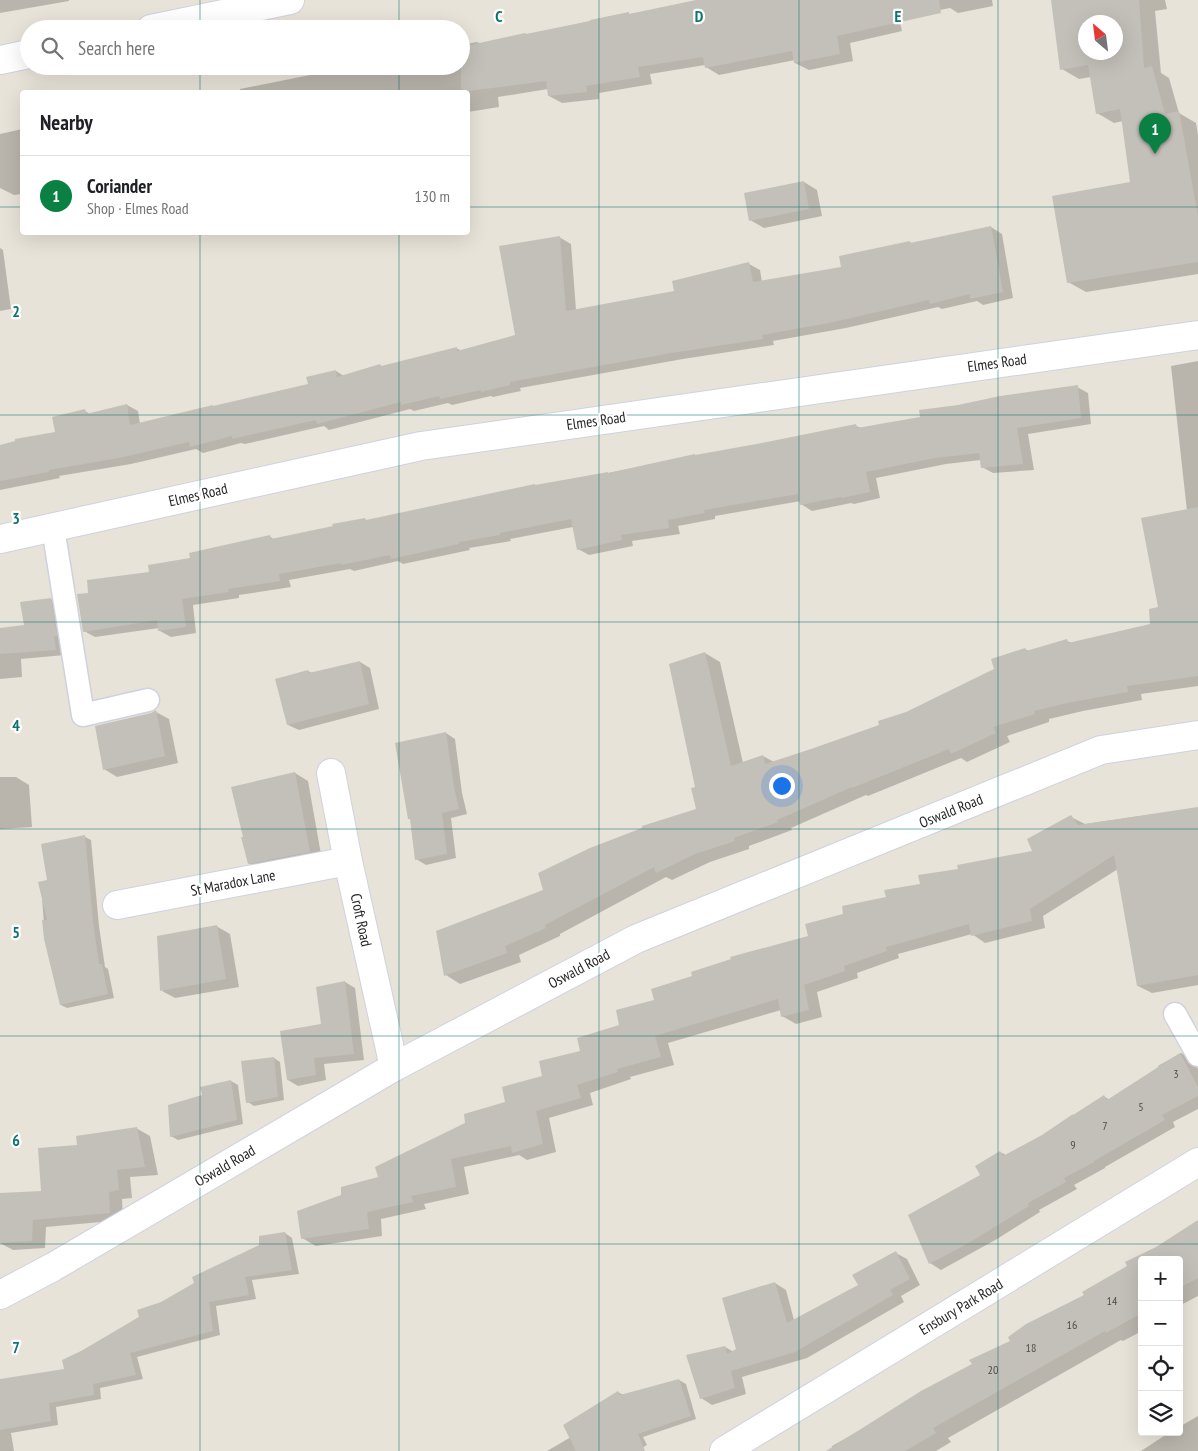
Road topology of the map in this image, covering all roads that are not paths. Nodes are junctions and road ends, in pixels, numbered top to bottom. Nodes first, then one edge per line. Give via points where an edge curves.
1 (290, 0) edge
2 (194, 20) edge
3 (20, 56) edge
4 (0, 60) edge
5 (1198, 335) edge
6 (53, 528) junction
7 (0, 540) edge
8 (148, 700) dead end
9 (1198, 734) edge
10 (331, 773) dead end
11 (348, 861) junction
12 (117, 905) dead end
13 (1175, 1014) dead end
14 (1198, 1055) edge
15 (394, 1067) junction
16 (1198, 1162) edge
17 (0, 1295) edge
18 (724, 1451) edge

1 - 2 street
3 - 4 street
5 - 6 street, Elmes Road via 421,446
6 - 7 street, Elmes Road
6 - 8 lane via 83,715
9 - 15 street, Oswald Road via 1101,750 636,939
10 - 11 street, Croft Road
11 - 12 street, St Maradox Lane
11 - 15 street, Croft Road
13 - 14 lane
15 - 17 street, Oswald Road
16 - 18 street, Ensbury Park Road

